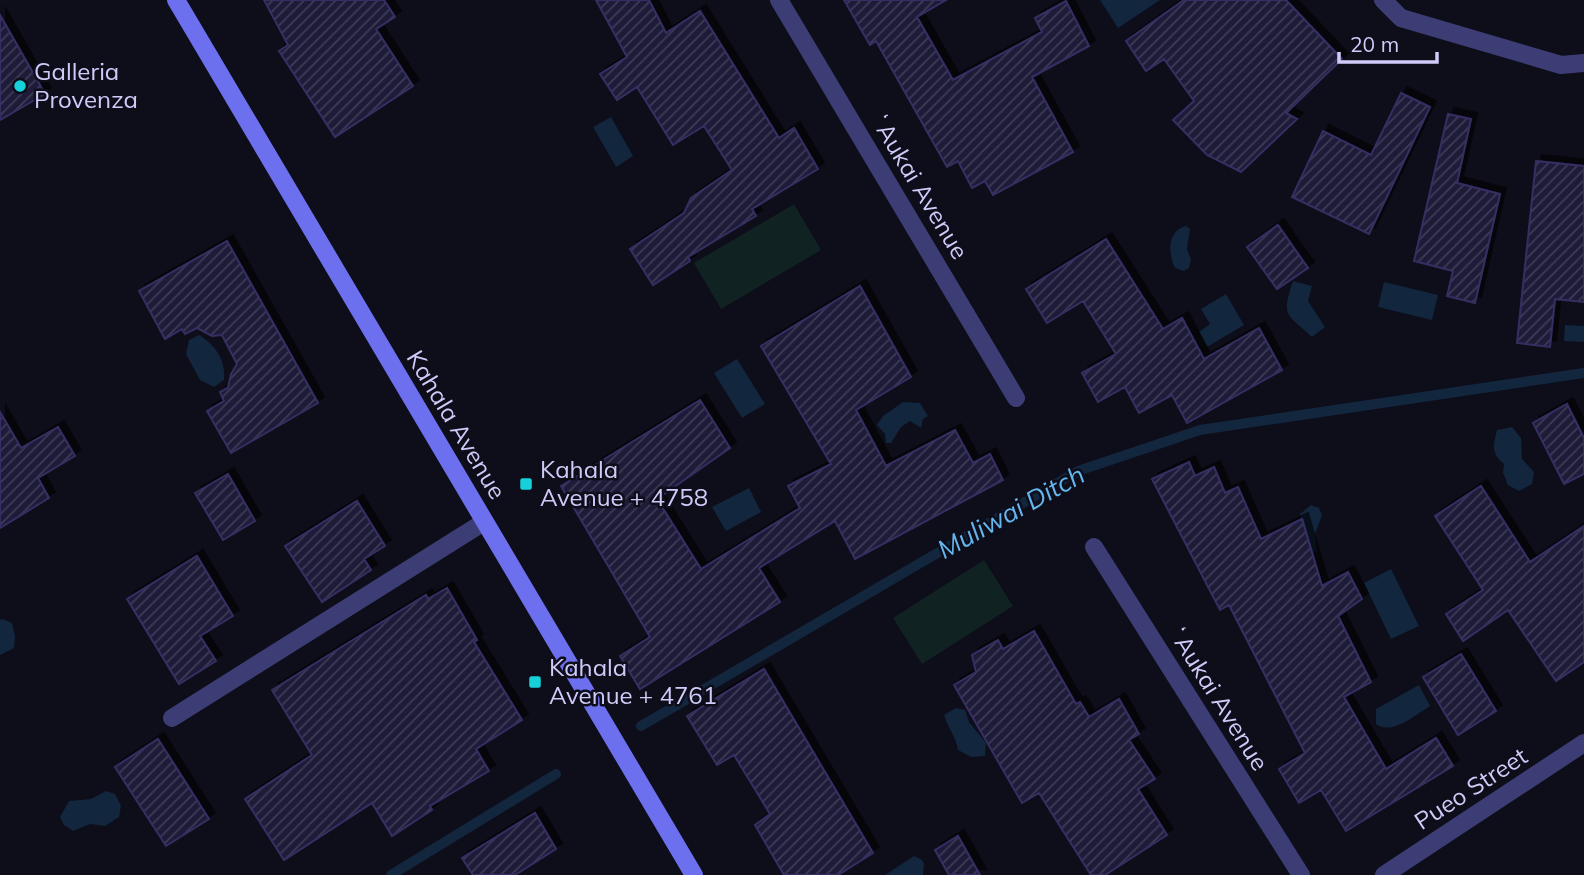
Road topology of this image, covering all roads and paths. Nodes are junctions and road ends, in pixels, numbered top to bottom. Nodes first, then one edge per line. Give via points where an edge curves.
1 (176, 0) edge
2 (779, 0) edge
3 (1383, 0) edge
4 (1584, 64) edge
5 (1016, 398) dead end
6 (484, 522) junction
7 (1094, 547) dead end
8 (172, 718) dead end
9 (1584, 743) edge
10 (694, 875) edge
11 (1301, 875) edge
12 (1384, 875) edge

1 - 6 street, Kahala Avenue
2 - 5 street, ʻAukai Avenue
3 - 4 street via 1401,18 1561,65
6 - 8 street
6 - 10 street, Kahala Avenue
7 - 11 street, ʻAukai Avenue
9 - 12 street, Pueo Street

